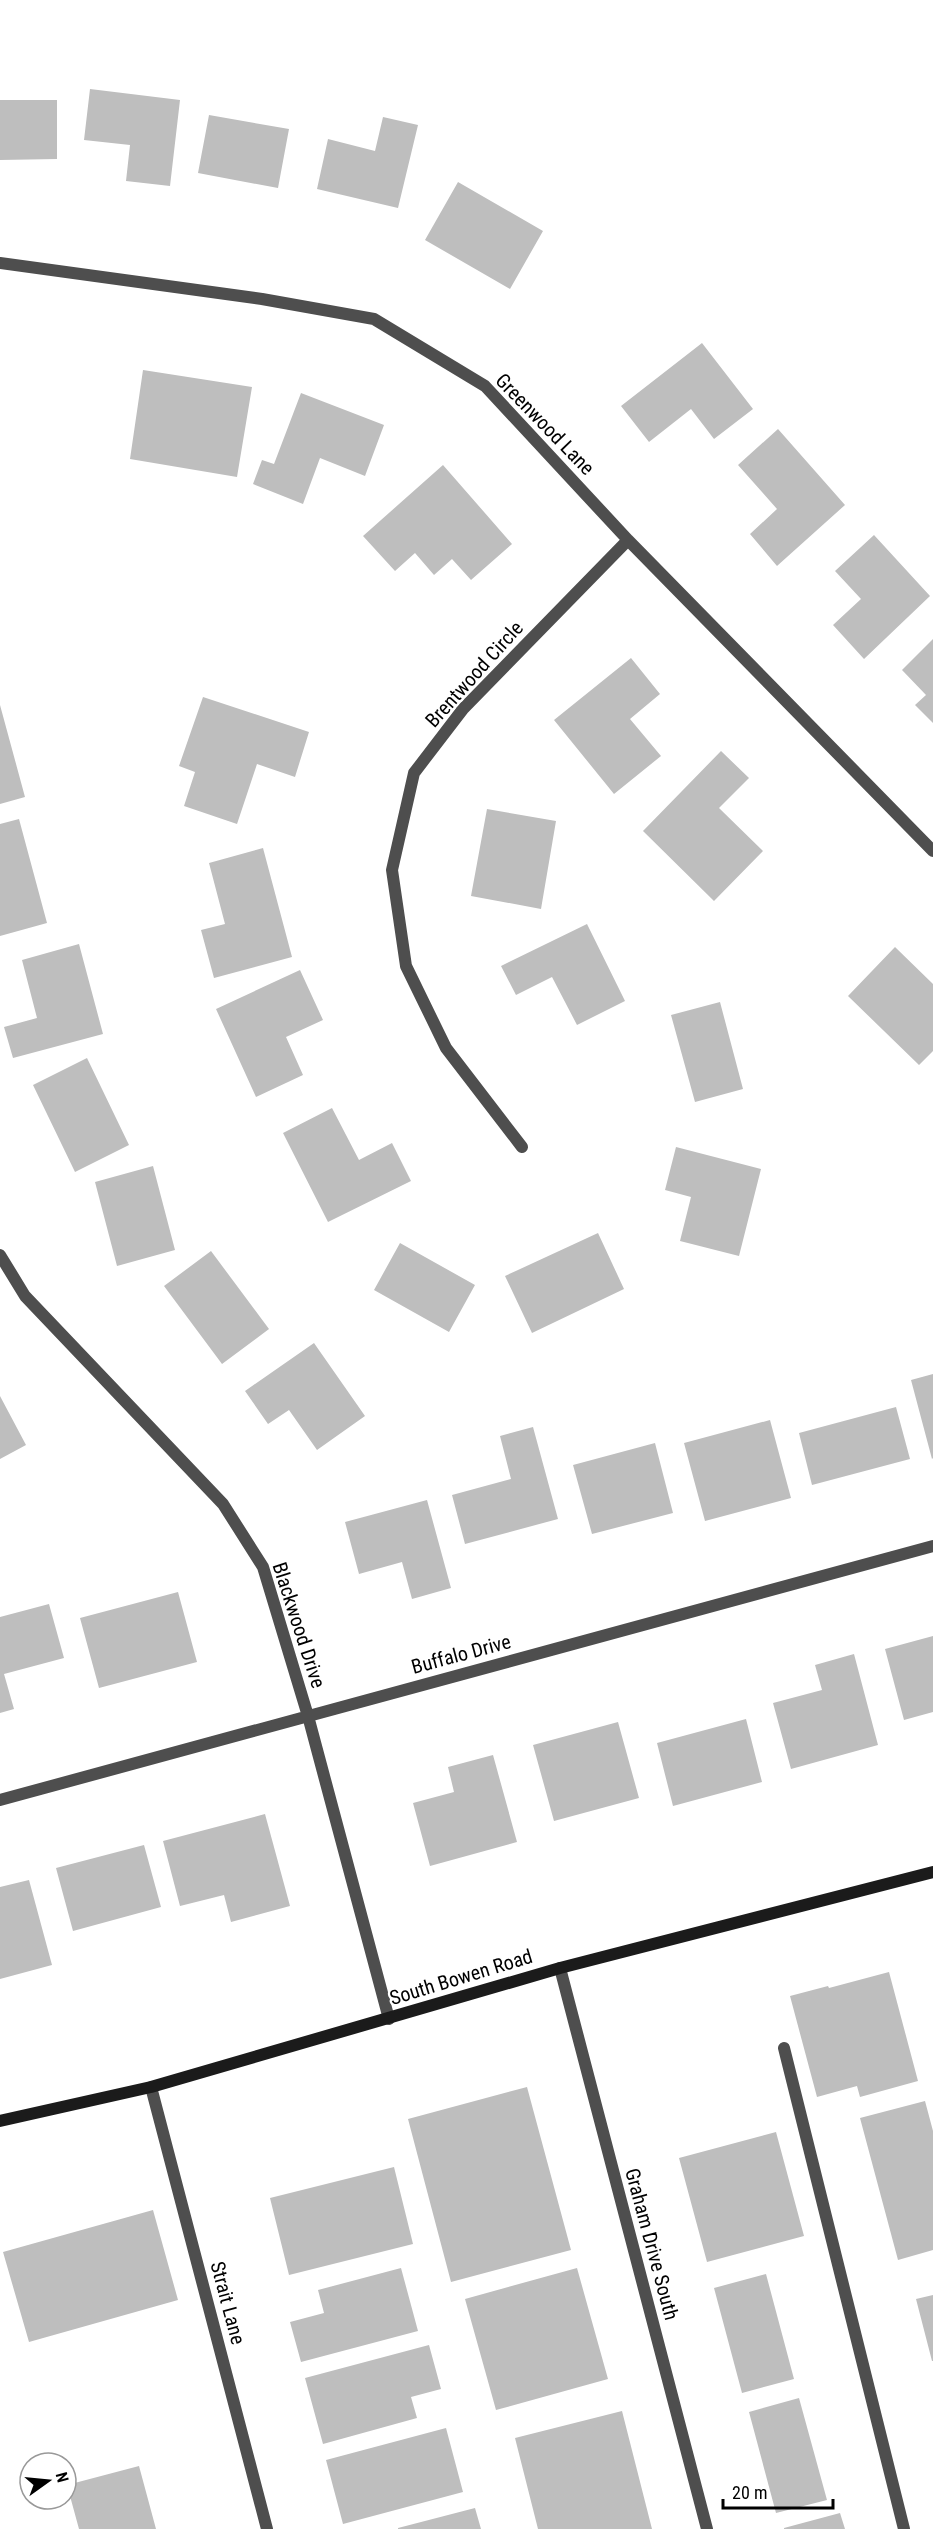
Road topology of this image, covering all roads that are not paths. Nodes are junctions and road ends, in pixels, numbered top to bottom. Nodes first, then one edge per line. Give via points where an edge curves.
1 (0, 263) edge
2 (628, 540) junction
3 (933, 851) edge
4 (522, 1147) dead end
5 (0, 1255) edge
6 (933, 1546) edge
7 (308, 1716) junction
8 (0, 1800) edge
9 (933, 1873) edge
10 (560, 1968) junction
11 (389, 2019) junction
12 (784, 2048) dead end
13 (151, 2087) junction
14 (0, 2121) edge
15 (267, 2529) edge
16 (707, 2529) edge
17 (904, 2529) edge

1 - 2 street, Greenwood Lane via 262,299 374,319 485,386
2 - 3 street, Greenwood Lane
2 - 4 street, Brentwood Circle via 463,709 414,773 392,870 406,966 446,1048
5 - 7 street, Blackwood Drive via 25,1296 223,1504 263,1567
6 - 7 street, Buffalo Drive
7 - 8 street, Buffalo Drive
7 - 11 street, Blackwood Drive
9 - 10 main road, South Bowen Road
10 - 11 main road, South Bowen Road
10 - 16 street, Graham Drive South
11 - 13 main road, South Bowen Road
12 - 17 street
13 - 14 main road, South Bowen Road
13 - 15 street, Strait Lane

